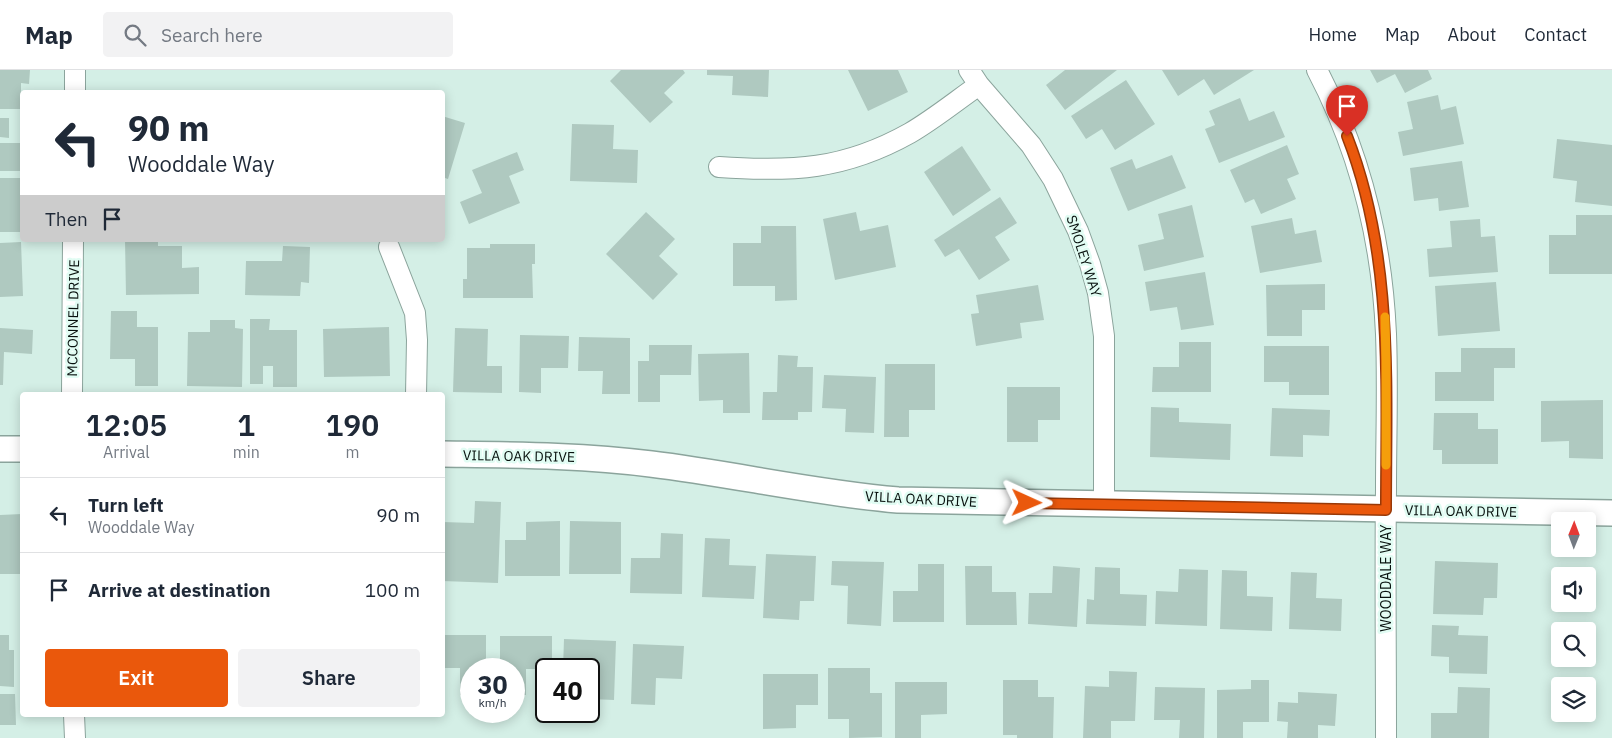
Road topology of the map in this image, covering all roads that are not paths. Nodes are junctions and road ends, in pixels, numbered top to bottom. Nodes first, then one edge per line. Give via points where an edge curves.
1 (75, 70) edge
2 (1317, 70) edge
3 (974, 78) edge
4 (75, 90) edge
5 (719, 167) dead end
6 (74, 242) edge
7 (389, 247) dead end
8 (72, 392) edge
9 (416, 392) edge
10 (0, 449) edge
11 (20, 449) edge
12 (445, 454) edge
13 (1104, 505) junction
14 (1386, 510) junction
15 (1612, 513) edge
16 (74, 717) edge
17 (74, 738) edge
18 (1386, 738) edge

1 - 4 street
2 - 14 street, WOODDALE WAY via 1353,153 1378,255 1386,333
3 - 5 street via 912,132 855,158 790,169
3 - 13 street, SMOLEY WAY via 1031,145 1053,179 1090,264 1104,336
6 - 8 street, MCCONNEL DRIVE
7 - 9 street via 415,313
10 - 11 street
12 - 13 street, VILLA OAK DRIVE via 617,460 898,500
13 - 14 street, VILLA OAK DRIVE
14 - 15 street, VILLA OAK DRIVE
14 - 18 street, WOODDALE WAY
16 - 17 street

